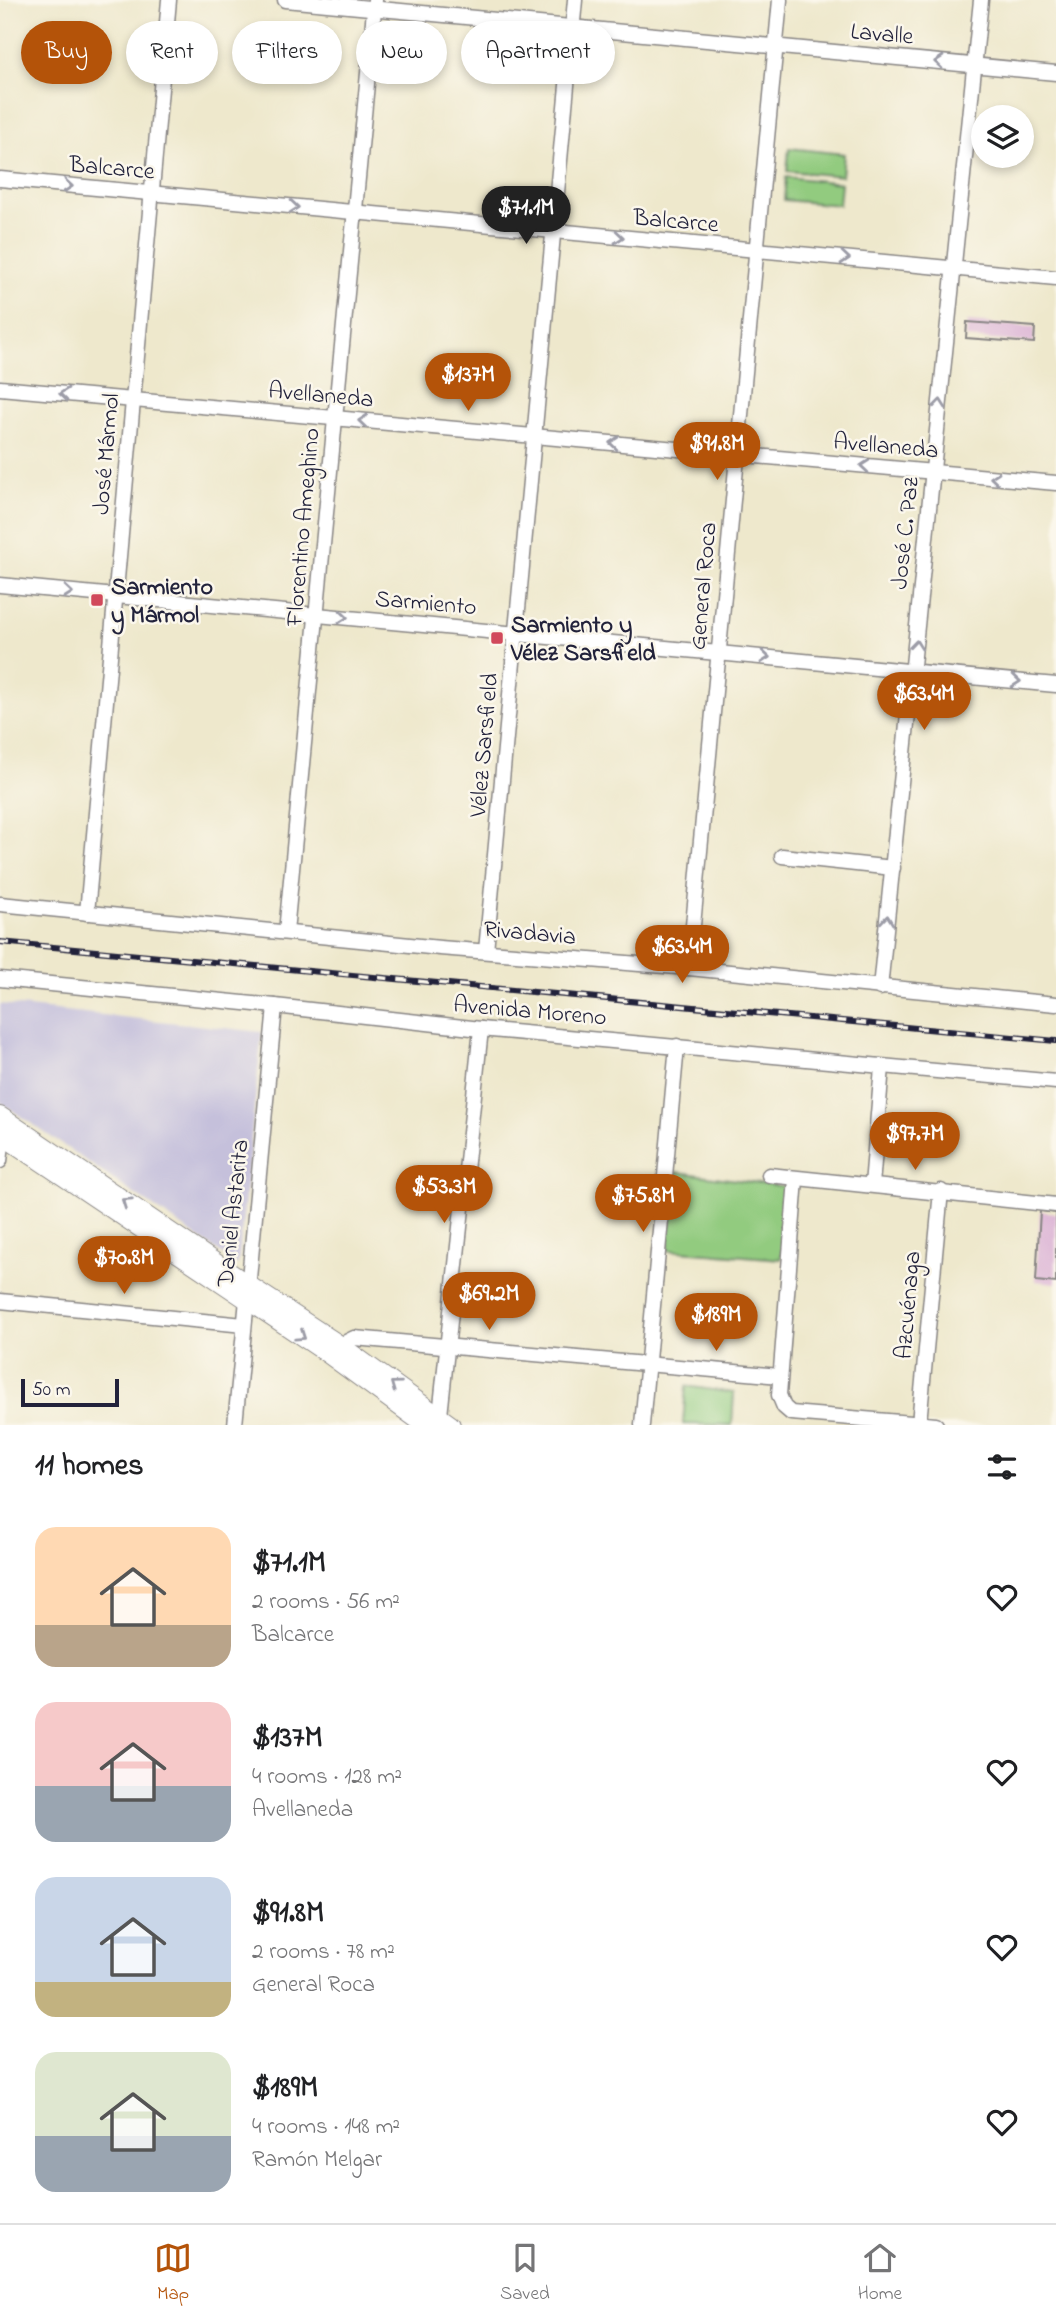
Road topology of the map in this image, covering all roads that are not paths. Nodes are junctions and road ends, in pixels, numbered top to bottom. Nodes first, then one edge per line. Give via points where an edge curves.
1 (169, 0) edge
2 (285, 0) edge
3 (575, 0) edge
4 (780, 0) edge
5 (981, 0) edge
6 (375, 4) edge
7 (521, 21) edge
8 (573, 21) edge
9 (615, 31) edge
10 (775, 46) junction
11 (975, 65) junction
12 (1056, 73) edge
13 (568, 84) edge
14 (0, 179) edge
15 (152, 193) junction
16 (355, 212) junction
17 (554, 231) junction
18 (756, 250) junction
19 (954, 268) junction
20 (1056, 278) edge
21 (0, 388) edge
22 (133, 400) junction
23 (335, 418) junction
24 (534, 436) junction
25 (737, 454) junction
26 (933, 472) junction
27 (1056, 483) edge
28 (0, 585) edge
29 (115, 596) junction
30 (316, 615) junction
31 (516, 634) junction
32 (719, 653) junction
33 (913, 671) junction
34 (1056, 684) edge
35 (782, 856) dead end
36 (893, 868) junction
37 (0, 904) edge
38 (87, 913) junction
39 (286, 933) junction
40 (486, 951) junction
41 (690, 968) junction
42 (0, 979) edge
43 (880, 988) junction
44 (1056, 1004) edge
45 (275, 1006) junction
46 (481, 1029) junction
47 (677, 1046) junction
48 (882, 1067) junction
49 (1056, 1082) edge
50 (0, 1116) edge
51 (1, 1135) edge
52 (0, 1161) edge
53 (769, 1175) dead end
54 (796, 1179) junction
55 (872, 1185) junction
56 (941, 1191) junction
57 (1056, 1205) edge
58 (247, 1292) junction
59 (0, 1301) edge
60 (244, 1325) junction
61 (340, 1345) junction
62 (449, 1345) junction
63 (648, 1365) junction
64 (780, 1376) junction
65 (845, 1422) edge
66 (439, 1423) edge
67 (919, 1423) junction
68 (235, 1425) edge
69 (642, 1425) edge
70 (936, 1425) edge

1 - 15 street, José Mármol
2 - 6 street, Lavalle
3 - 8 street, Vélez Sarsfield
4 - 10 street, General Roca
5 - 11 street, José C. Paz
6 - 7 street, Lavalle
6 - 16 street, Florentino Ameghino
9 - 10 street, Lavalle
11 -> 10 street, Lavalle
10 - 18 street, General Roca
11 - 12 street, Lavalle
11 - 19 street, José C. Paz
13 - 17 street, Vélez Sarsfield
14 -> 15 street, Balcarce
15 -> 16 street, Balcarce
15 - 22 street, José Mármol
16 - 17 street, Balcarce
16 - 23 street, Florentino Ameghino
17 -> 18 street, Balcarce
17 - 24 street, Vélez Sarsfield
18 -> 19 street, Balcarce
18 - 25 street, General Roca
19 - 20 street, Balcarce
26 -> 19 street, José C. Paz
22 -> 21 street, Avellaneda
22 - 23 street, Avellaneda
22 - 29 street, José Mármol
24 -> 23 street, Avellaneda
23 - 30 street, Florentino Ameghino
25 -> 24 street, Avellaneda
24 - 31 street, Vélez Sarsfield
26 -> 25 street, Avellaneda
25 - 32 street, General Roca
27 -> 26 street, Avellaneda
33 -> 26 street, José C. Paz
28 -> 29 street, Sarmiento
29 - 30 street, Sarmiento
29 - 38 street, José Mármol
30 -> 31 street, Sarmiento
30 - 39 street, Florentino Ameghino
31 - 32 street, Sarmiento
31 - 40 street, Vélez Sarsfield
32 -> 33 street, Sarmiento
32 - 41 street, General Roca
33 -> 34 street, Sarmiento
33 - 36 street, José C. Paz
35 - 36 street
43 -> 36 street, José C. Paz
37 - 38 street, Rivadavia
38 - 39 street, Rivadavia
39 - 40 street, Rivadavia
40 - 41 street, Rivadavia
41 - 43 street, Rivadavia
42 - 45 street, Avenida Moreno
43 - 44 street, Rivadavia
45 - 46 street, Avenida Moreno
45 - 58 street, Daniel Astarita
46 - 47 street, Avenida Moreno
46 - 62 street
47 - 48 street, Avenida Moreno
47 - 63 street
48 - 49 street, Avenida Moreno
48 - 55 street
58 -> 50 main road
51 - 52 street
51 - 58 main road
53 - 54 street
54 - 55 street
54 - 64 street
55 - 56 street
56 - 57 street
56 - 67 street, Azcuénaga
58 - 60 street, Daniel Astarita
58 - 61 main road
58 -> 66 main road via 328,1354
59 - 60 street
60 - 68 street, Daniel Astarita
61 - 62 street via 354,1338
66 -> 61 main road
62 - 63 street
62 - 66 street
63 - 64 street
63 - 69 street
64 - 65 street via 779,1395 791,1413
65 - 67 street
67 - 70 street

